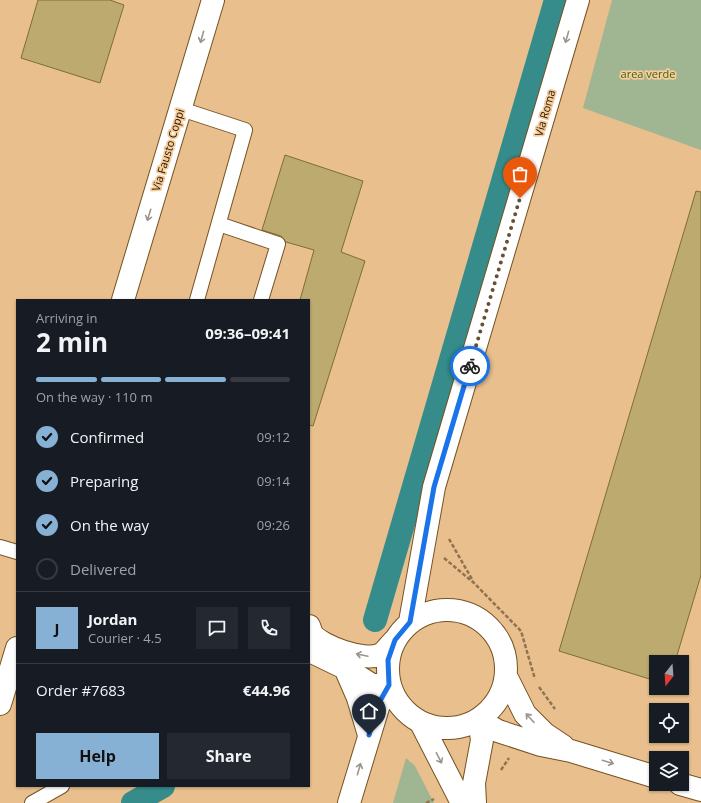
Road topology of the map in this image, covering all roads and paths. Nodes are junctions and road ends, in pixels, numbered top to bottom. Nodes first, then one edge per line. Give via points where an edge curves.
1 (213, 0) edge
2 (578, 0) edge
3 (181, 109) junction
4 (219, 224) junction
5 (123, 299) edge
6 (197, 299) edge
7 (261, 299) edge
8 (0, 547) edge
9 (16, 552) edge
10 (410, 622) junction
11 (310, 629) edge
12 (395, 640) junction
13 (16, 651) edge
14 (310, 651) edge
15 (345, 668) junction
16 (507, 678) junction
17 (389, 685) junction
18 (0, 704) edge
19 (479, 720) junction
20 (421, 723) junction
21 (369, 735) junction
22 (571, 751) junction
23 (649, 774) edge
24 (60, 787) edge
25 (689, 787) edge
26 (701, 791) edge
27 (433, 802) edge
28 (32, 803) edge
29 (349, 803) edge
30 (426, 803) edge
31 (462, 803) edge
32 (475, 803) edge
33 (698, 803) edge

1 -> 3 street, Via Fausto Coppi
2 -> 10 street, Via Roma via 434,487
3 - 4 lane via 245,130
3 -> 5 street, Via Fausto Coppi
4 - 6 lane
4 - 7 lane via 278,244
8 - 9 lane
10 - 12 street
10 - 16 street via 426,613 446,609 466,612 485,623 497,636 506,656
12 -> 11 street via 380,654 368,657 327,645 312,634
12 - 17 street via 388,660
13 - 18 street
14 - 15 street
15 - 17 street via 372,685
15 - 21 street via 358,698
16 - 19 street via 495,705
22 -> 16 street via 545,734 525,714
17 - 20 street via 400,706
17 - 21 street via 380,701
19 - 20 street via 464,726 441,728
19 - 22 street via 498,731 540,745
19 - 32 street via 482,740 474,783
20 - 21 street via 400,718 389,720
20 -> 31 street
29 -> 21 street
22 -> 23 street
24 - 28 lane
25 - 26 street
26 - 33 street
27 - 30 path

